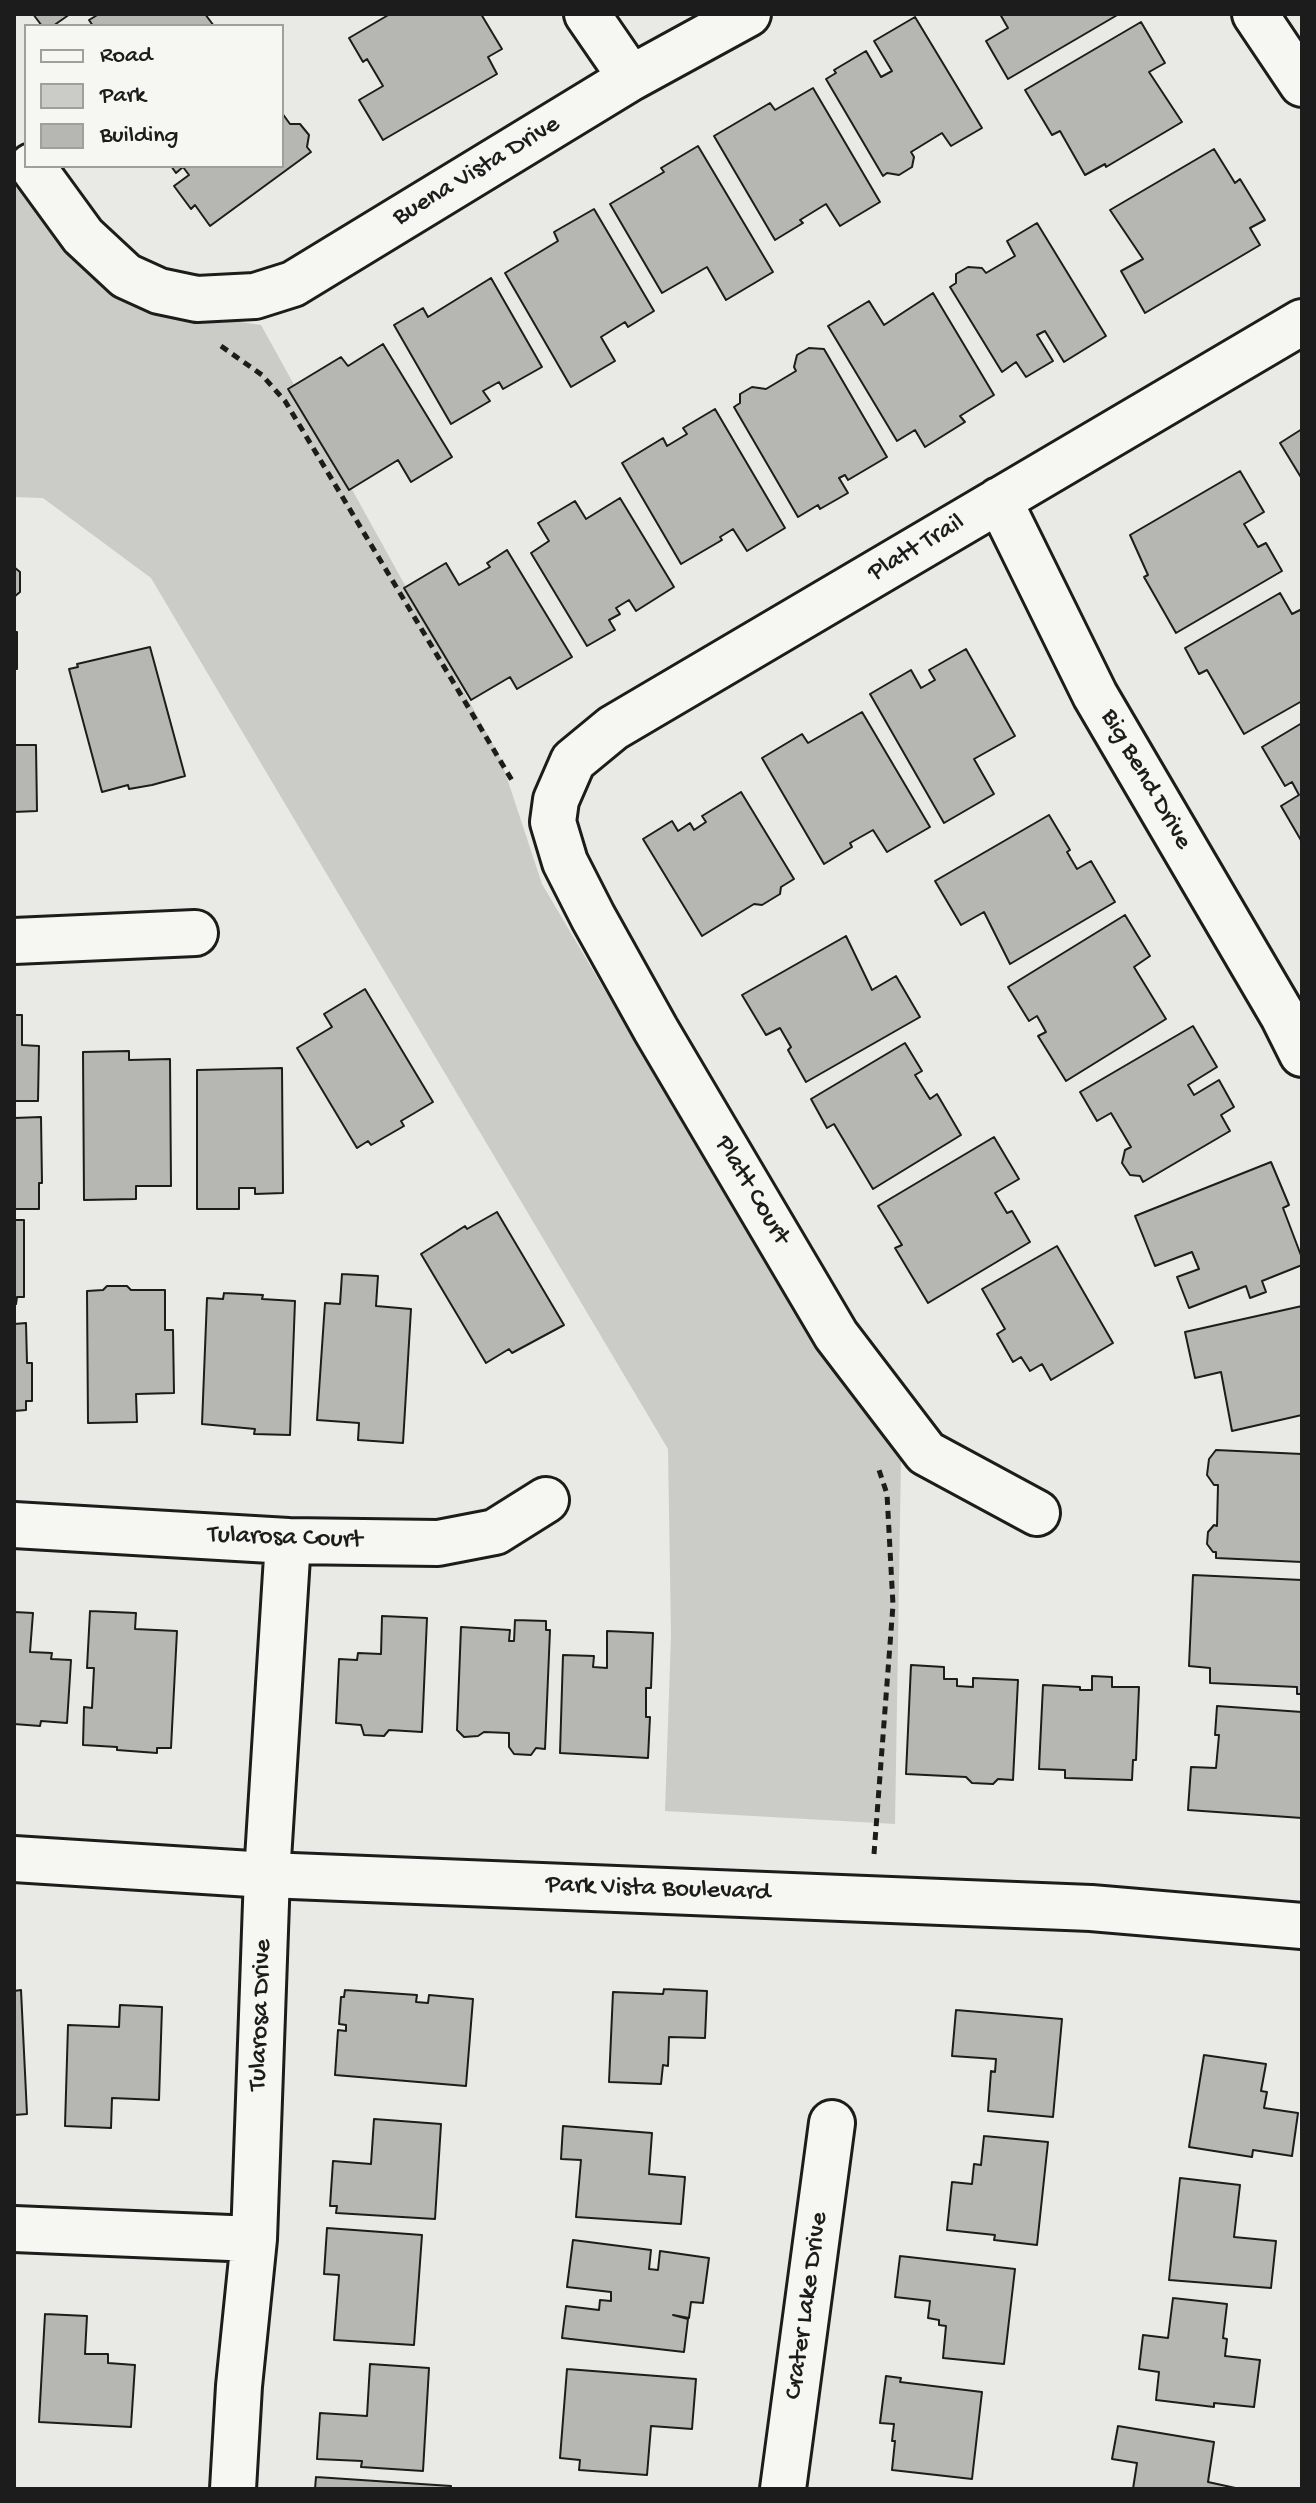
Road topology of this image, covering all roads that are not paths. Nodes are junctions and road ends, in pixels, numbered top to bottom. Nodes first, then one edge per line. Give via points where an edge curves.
1 (587, 14) edge
2 (748, 14) edge
3 (1255, 14) edge
4 (631, 78) junction
5 (1302, 84) edge
6 (33, 168) edge
7 (1302, 322) edge
8 (999, 500) junction
9 (536, 794) joint
10 (195, 933) dead end
11 (14, 941) edge
12 (1302, 1054) edge
13 (546, 1500) dead end
14 (1037, 1513) dead end
15 (14, 1525) edge
16 (288, 1541) junction
17 (14, 1859) edge
18 (267, 1875) junction
19 (1302, 1926) edge
20 (832, 2123) dead end
21 (14, 2229) edge
22 (254, 2239) junction
23 (233, 2489) edge
24 (783, 2489) edge

1 - 4 street
2 - 4 street, Buena Vista Drive
3 - 5 street
4 - 6 street, Buena Vista Drive via 293,284 255,296 197,299 159,291 126,276 83,236
7 - 8 street, Platt Trail
8 - 9 street, Platt Trail via 613,728
8 - 12 street, Big Bend Drive via 1095,695
9 - 14 street, Platt Court via 593,917 836,1335 926,1453
10 - 11 street
13 - 16 street, Tularosa Court via 495,1532 438,1543
15 - 16 street, Tularosa Court
16 - 18 street, Tularosa Drive
17 - 18 street, Park Vista Boulevard
18 - 19 street, Park Vista Boulevard via 1091,1908
18 - 22 street, Tularosa Drive
20 - 24 street, Crater Lake Drive
21 - 22 street
22 - 23 street, Tularosa Drive

